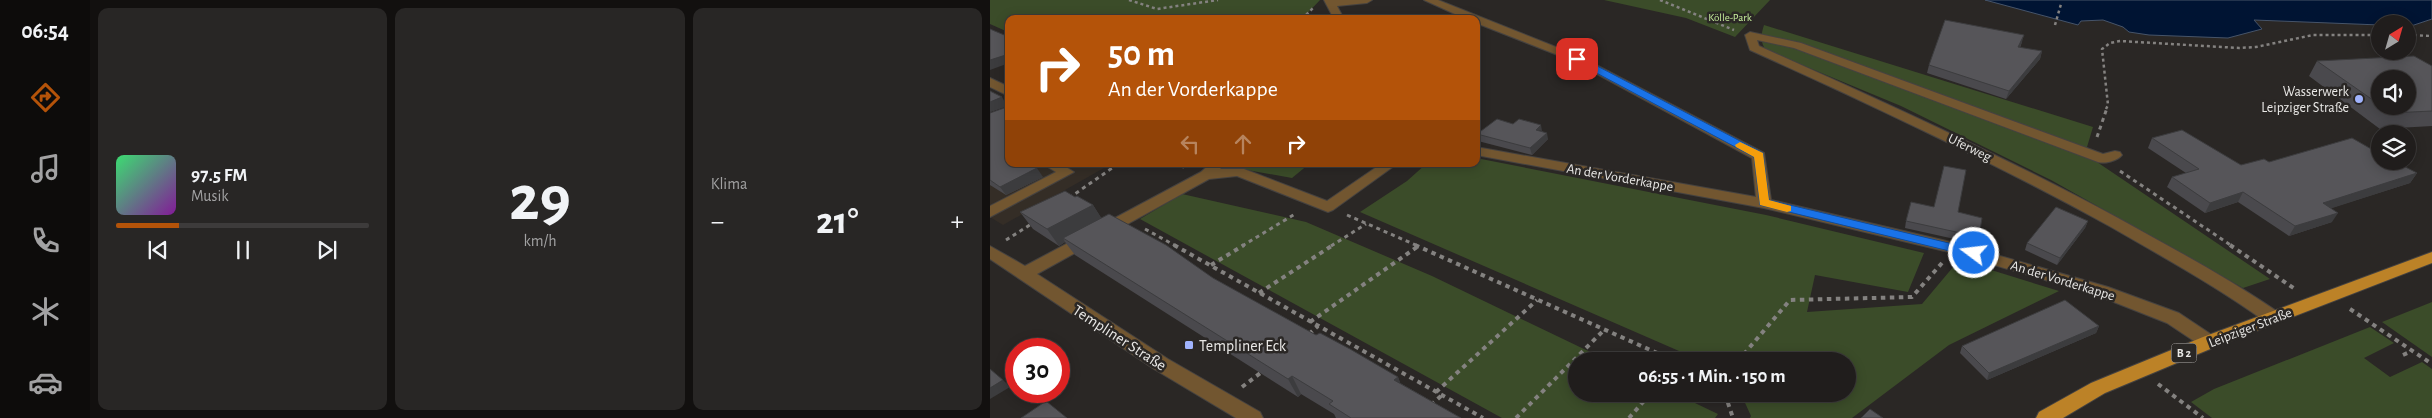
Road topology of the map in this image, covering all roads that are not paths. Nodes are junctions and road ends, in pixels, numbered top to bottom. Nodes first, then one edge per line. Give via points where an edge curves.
1 (1367, 0) edge
2 (1429, 0) edge
3 (1330, 2) edge
4 (1337, 15) edge
5 (1466, 15) edge
6 (1480, 21) edge
7 (990, 82) edge
8 (1005, 90) edge
9 (1480, 152) edge
10 (2109, 157) road end
11 (1056, 167) edge
12 (1215, 167) edge
13 (1385, 167) edge
14 (1206, 175) junction
15 (1764, 203) junction
16 (990, 212) edge
17 (997, 246) edge
18 (2432, 257) edge
19 (1024, 274) junction
20 (2272, 317) junction
21 (2209, 342) junction
22 (1253, 418) edge
23 (2046, 418) edge

1 - 3 street
2 - 5 street
3 - 4 street
6 - 15 street via 1577,59 1759,156
7 - 8 street
9 - 15 street, An der Vorderkappe
10 - 20 street, Uferweg via 1797,45 1750,35 1754,48 1894,110 2055,189 2240,294
11 - 16 street via 1067,172
12 - 14 street
13 - 14 street via 1321,204 1239,172
14 - 19 street
15 - 21 street, An der Vorderkappe via 1956,248 2102,290 2172,318
17 - 19 street, Templiner Straße
18 - 20 main road, Leipziger Straße / B 2
19 - 22 street, Templiner Straße via 1161,364
20 - 21 main road, Leipziger Straße / B 2
21 - 23 main road, Leipziger Straße / B 2 via 2098,388

